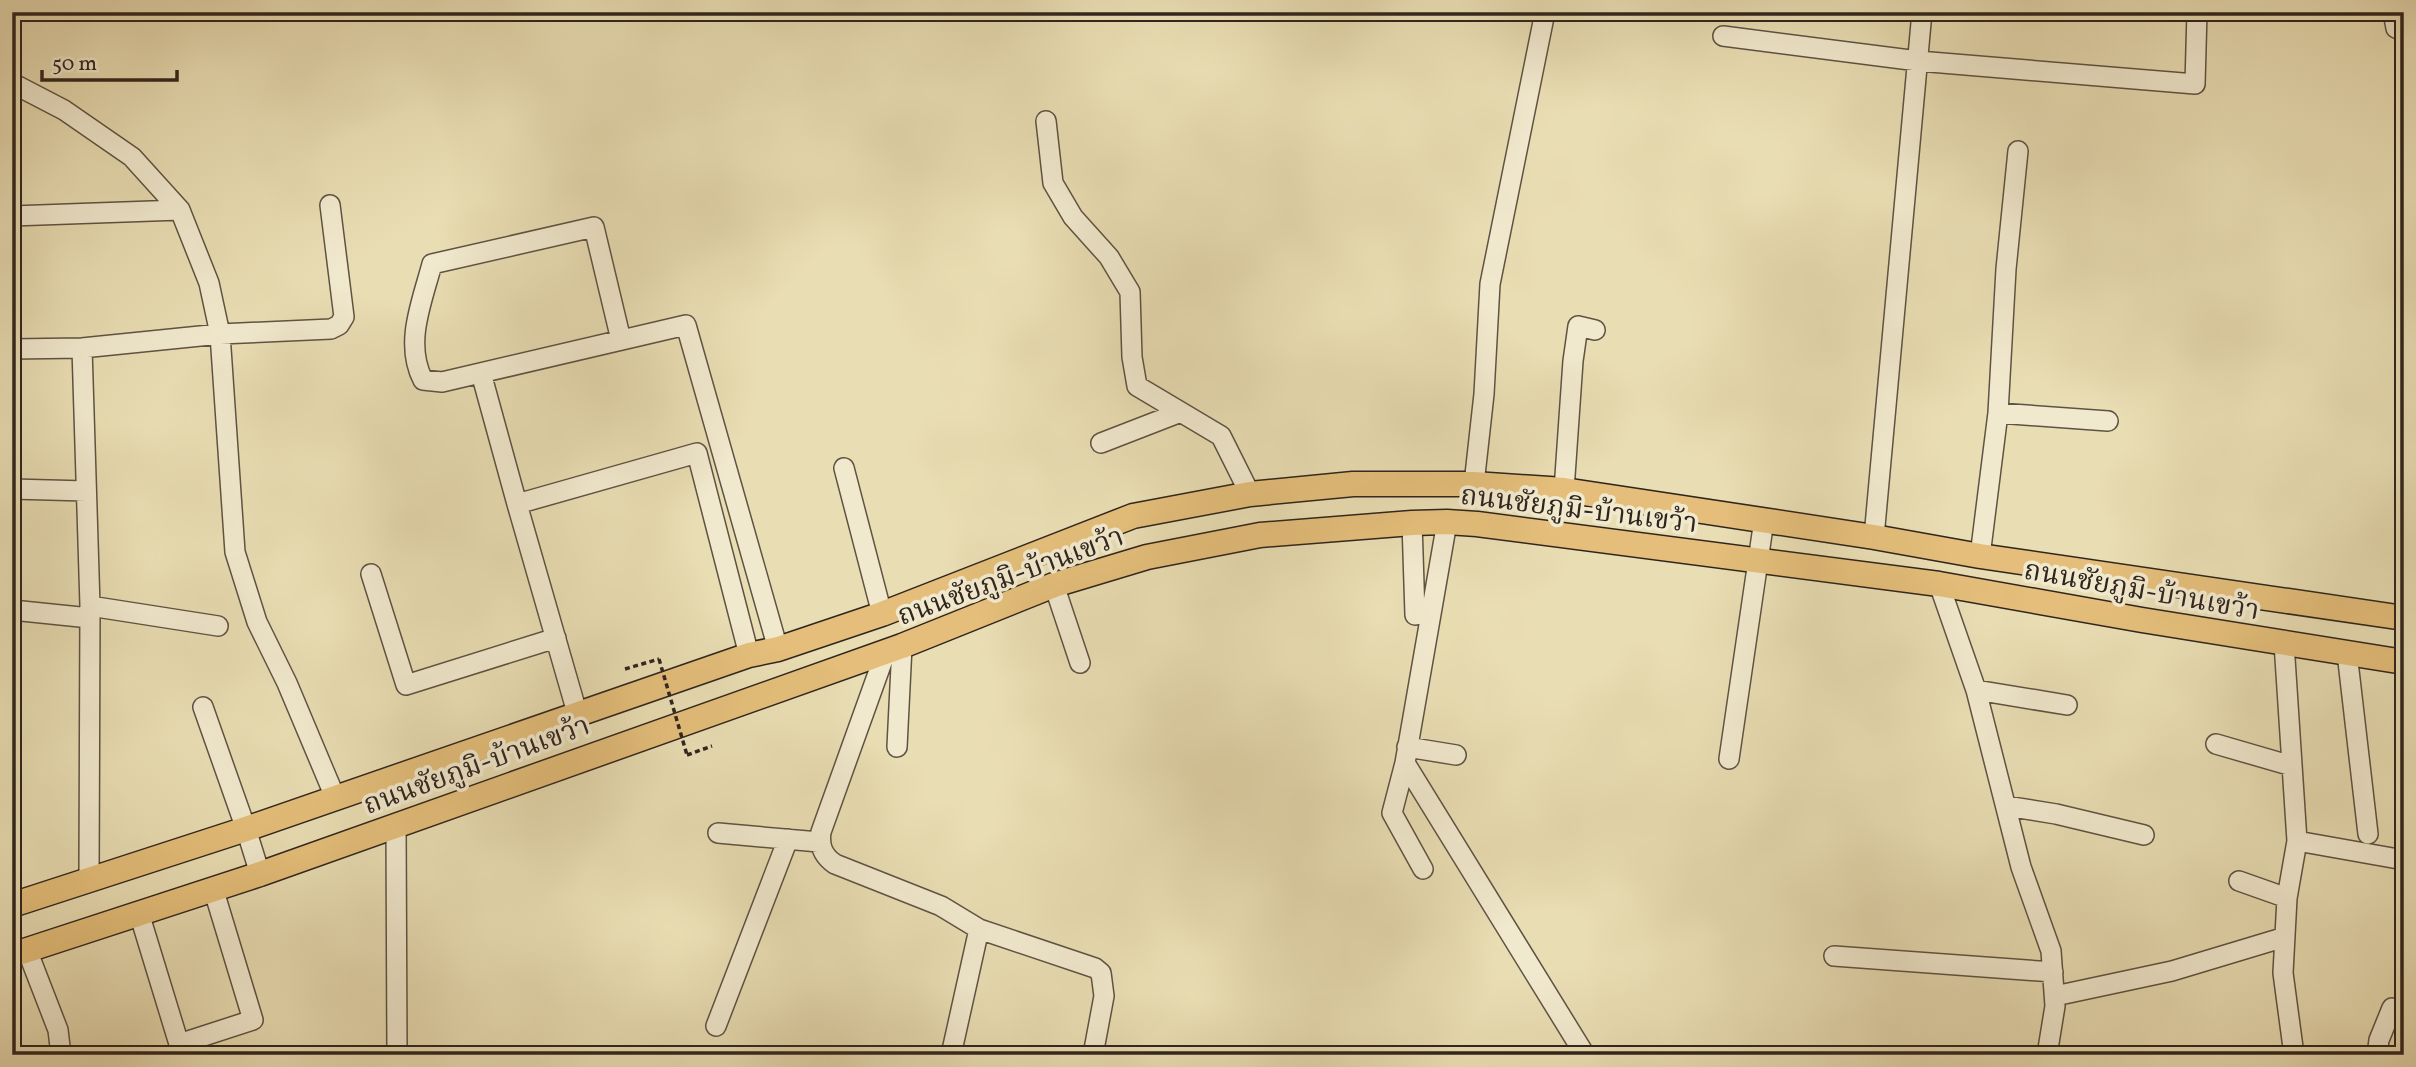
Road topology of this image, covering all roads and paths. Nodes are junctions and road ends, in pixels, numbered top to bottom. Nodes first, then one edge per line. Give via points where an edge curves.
1 (1545, 12) edge
2 (1922, 12) edge
3 (2197, 12) edge
4 (2393, 12) edge
5 (2404, 32) edge
6 (1723, 36) dead end
7 (1918, 61) junction
8 (12, 82) edge
9 (1046, 121) dead end
10 (2018, 151) dead end
11 (330, 205) dead end
12 (180, 210) junction
13 (12, 216) edge
14 (1595, 330) dead end
15 (220, 334) junction
16 (621, 340) junction
17 (82, 348) junction
18 (12, 349) edge
19 (481, 373) junction
20 (1181, 412) junction
21 (1998, 413) junction
22 (2108, 421) dead end
23 (1101, 443) dead end
24 (844, 468) dead end
25 (1474, 484) junction
26 (12, 489) edge
27 (1564, 490) junction
28 (86, 491) junction
29 (1250, 494) junction
30 (517, 504) junction
31 (1764, 520) junction
32 (1447, 522) junction
33 (1412, 523) junction
34 (1874, 537) junction
35 (1980, 556) junction
36 (1758, 559) junction
37 (371, 574) dead end
38 (1940, 584) junction
39 (1054, 585) junction
40 (12, 610) edge
41 (90, 612) junction
42 (882, 614) junction
43 (1415, 615) dead end
44 (2404, 618) edge
45 (218, 626) dead end
46 (556, 638) junction
47 (2284, 643) junction
48 (778, 649) junction
49 (894, 649) junction
50 (2347, 653) junction
51 (750, 655) junction
52 (2404, 662) edge
53 (1080, 663) dead end
54 (625, 669) dead end
55 (1976, 690) junction
56 (2067, 705) dead end
57 (202, 707) dead end
58 (578, 716) junction
59 (2216, 744) dead end
60 (712, 746) dead end
61 (897, 747) dead end
62 (1406, 755) junction
63 (1456, 755) dead end
64 (1729, 759) dead end
65 (2292, 766) junction
66 (335, 797) junction
67 (2006, 806) junction
68 (396, 824) junction
69 (247, 829) junction
70 (718, 833) dead end
71 (2368, 834) dead end
72 (2144, 835) dead end
73 (788, 839) junction
74 (2297, 841) junction
75 (819, 842) junction
76 (2404, 860) edge
77 (1423, 869) dead end
78 (260, 874) junction
79 (89, 879) junction
80 (2239, 881) dead end
81 (213, 888) junction
82 (2287, 898) junction
83 (12, 905) edge
84 (139, 913) junction
85 (979, 929) junction
86 (2286, 937) junction
87 (20, 953) edge
88 (1834, 956) dead end
89 (2053, 972) junction
90 (2055, 996) junction
91 (2392, 1008) dead end
92 (716, 1026) dead end
93 (61, 1055) edge
94 (397, 1055) edge
95 (951, 1055) edge
96 (1093, 1055) edge
97 (1585, 1055) edge
98 (2047, 1055) edge
99 (2294, 1055) edge
100 (2377, 1055) edge

1 - 25 street via 1490,284
2 - 7 street
3 - 7 street via 2195,84
4 - 5 street via 2396,28
6 - 7 street
7 - 34 street
8 - 12 street via 64,110 132,157
9 - 20 street via 1053,183 1130,292 1137,386
10 - 21 street
11 - 15 street via 344,317 339,325
12 - 13 street
12 - 15 street via 209,283
14 - 27 street via 1578,326
15 - 17 street
15 - 66 street via 235,552 257,622
16 - 19 street
16 - 19 street via 594,226 432,264 414,329 415,366 423,380 442,382
16 - 48 street via 686,325
17 - 18 street
17 - 28 street
19 - 30 street
20 - 23 street
20 - 29 street via 1222,436
21 - 22 street
21 - 35 street
24 - 42 street
25 - 27 main road, ถนนชัยภูมิ-บ้านเขว้า
25 - 29 main road, ถนนชัยภูมิ-บ้านเขว้า via 1353,484
26 - 28 street
27 - 31 main road, ถนนชัยภูมิ-บ้านเขว้า
28 - 41 street
29 - 42 main road, ถนนชัยภูมิ-บ้านเขว้า via 1133,516
30 - 46 street
30 - 51 street via 697,453
31 - 34 main road, ถนนชัยภูมิ-บ้านเขว้า
31 - 36 street
32 - 33 main road, ถนนชัยภูมิ-บ้านเขว้า
32 - 36 main road, ถนนชัยภูมิ-บ้านเขว้า
32 - 62 street
33 - 39 main road, ถนนชัยภูมิ-บ้านเขว้า via 1260,535 1147,557
33 - 43 street
34 - 35 main road, ถนนชัยภูมิ-บ้านเขว้า
35 - 44 main road, ถนนชัยภูมิ-บ้านเขว้า
36 - 38 main road, ถนนชัยภูมิ-บ้านเขว้า
36 - 64 street
37 - 46 street via 406,685
38 - 47 main road, ถนนชัยภูมิ-บ้านเขว้า
38 - 55 street
39 - 49 main road, ถนนชัยภูมิ-บ้านเขว้า
39 - 53 street
40 - 41 street
41 - 45 street
41 - 79 street
42 - 48 main road, ถนนชัยภูมิ-บ้านเขว้า
46 - 58 street
47 - 50 main road, ถนนชัยภูมิ-บ้านเขว้า
47 - 65 street
48 - 51 main road, ถนนชัยภูมิ-บ้านเขว้า
49 - 61 street
49 - 68 main road, ถนนชัยภูมิ-บ้านเขว้า
49 - 75 street
50 - 52 main road, ถนนชัยภูมิ-บ้านเขว้า
50 - 71 street
51 - 58 main road, ถนนชัยภูมิ-บ้านเขว้า
54 - 60 path, bridge via 659,659 687,755
55 - 56 street
55 - 67 street
57 - 69 street
58 - 66 main road, ถนนชัยภูมิ-บ้านเขว้า
59 - 65 street
62 - 63 street
62 - 77 street via 1392,813
62 - 97 street
65 - 74 street
66 - 69 main road, ถนนชัยภูมิ-บ้านเขว้า
67 - 72 street
67 - 89 street
68 - 78 main road, ถนนชัยภูมิ-บ้านเขว้า
68 - 94 street
69 - 78 street
69 - 79 main road, ถนนชัยภูมิ-บ้านเขว้า
70 - 73 street
73 - 75 street
73 - 92 street
74 - 76 street
74 - 82 street
75 - 85 street via 835,864 941,906
78 - 81 main road, ถนนชัยภูมิ-บ้านเขว้า
79 - 83 main road, ถนนชัยภูมิ-บ้านเขว้า
80 - 82 street
81 - 84 main road, ถนนชัยภูมิ-บ้านเขว้า
81 - 84 street via 253,1020 179,1044
82 - 86 street
84 - 87 main road, ถนนชัยภูมิ-บ้านเขว้า
85 - 95 street
85 - 96 street via 1101,973 1104,996
86 - 90 street via 2172,971
86 - 99 street via 2283,973
87 - 93 street via 58,1030
88 - 89 street
89 - 90 street
90 - 98 street
91 - 100 street

